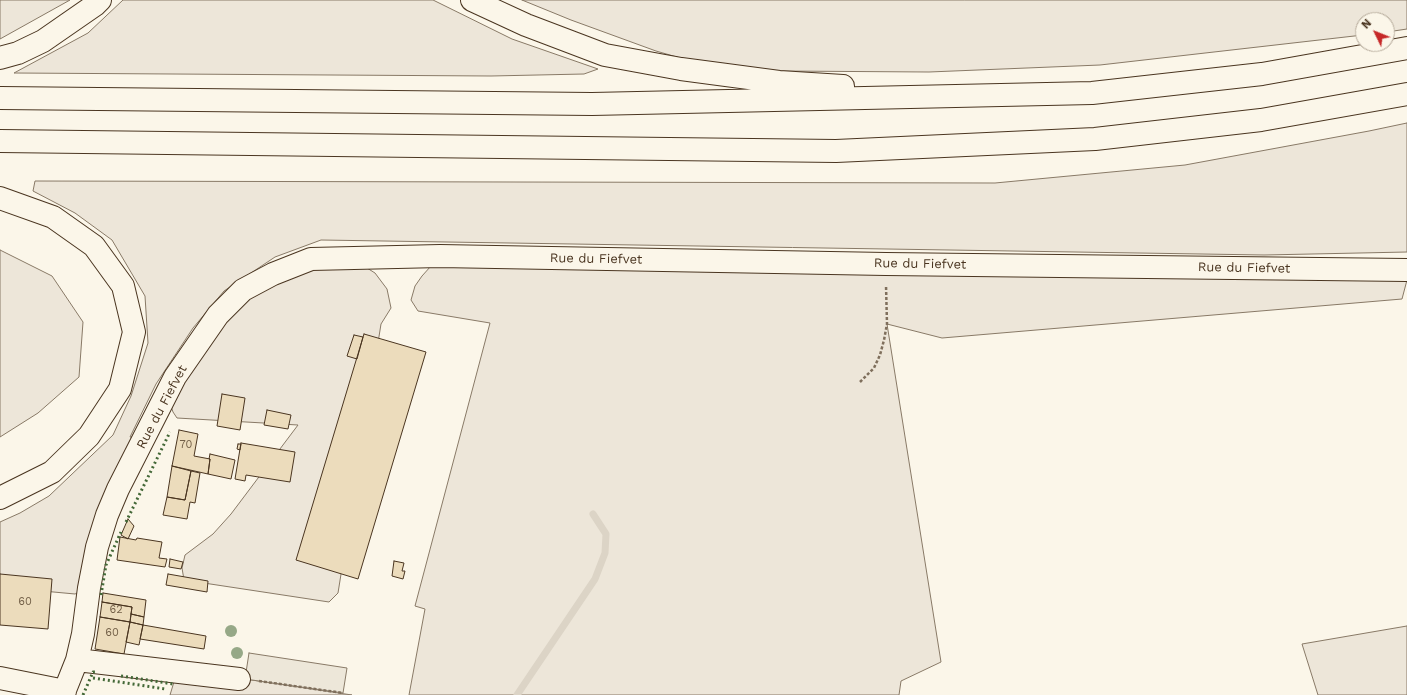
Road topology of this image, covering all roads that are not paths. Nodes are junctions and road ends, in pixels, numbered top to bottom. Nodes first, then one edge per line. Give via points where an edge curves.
1 (100, 0) edge
2 (472, 0) edge
3 (1407, 48) edge
4 (0, 58) edge
5 (1407, 94) edge
6 (984, 96) junction
7 (0, 98) edge
8 (0, 141) edge
9 (0, 198) edge
10 (1407, 270) edge
11 (0, 498) edge
12 (77, 660) junction
13 (0, 678) edge
14 (239, 679) road end
15 (64, 693) edge

1 - 4 main road via 43,41
2 - 6 main road via 559,38 605,55 642,63 779,82
3 - 6 main road via 1262,74 1092,93
5 - 8 main road via 1261,120 1095,139 836,151
6 - 7 main road via 592,104
9 - 11 main road via 53,217 94,246 123,286 134,332 120,389 89,436 52,472
10 - 12 main road, Rue du Fiefvet via 440,256 311,259 273,274 243,290 218,315 175,377 107,515 97,547
12 - 14 main road
12 - 15 main road, Rue du Fiefvet
13 - 15 main road

